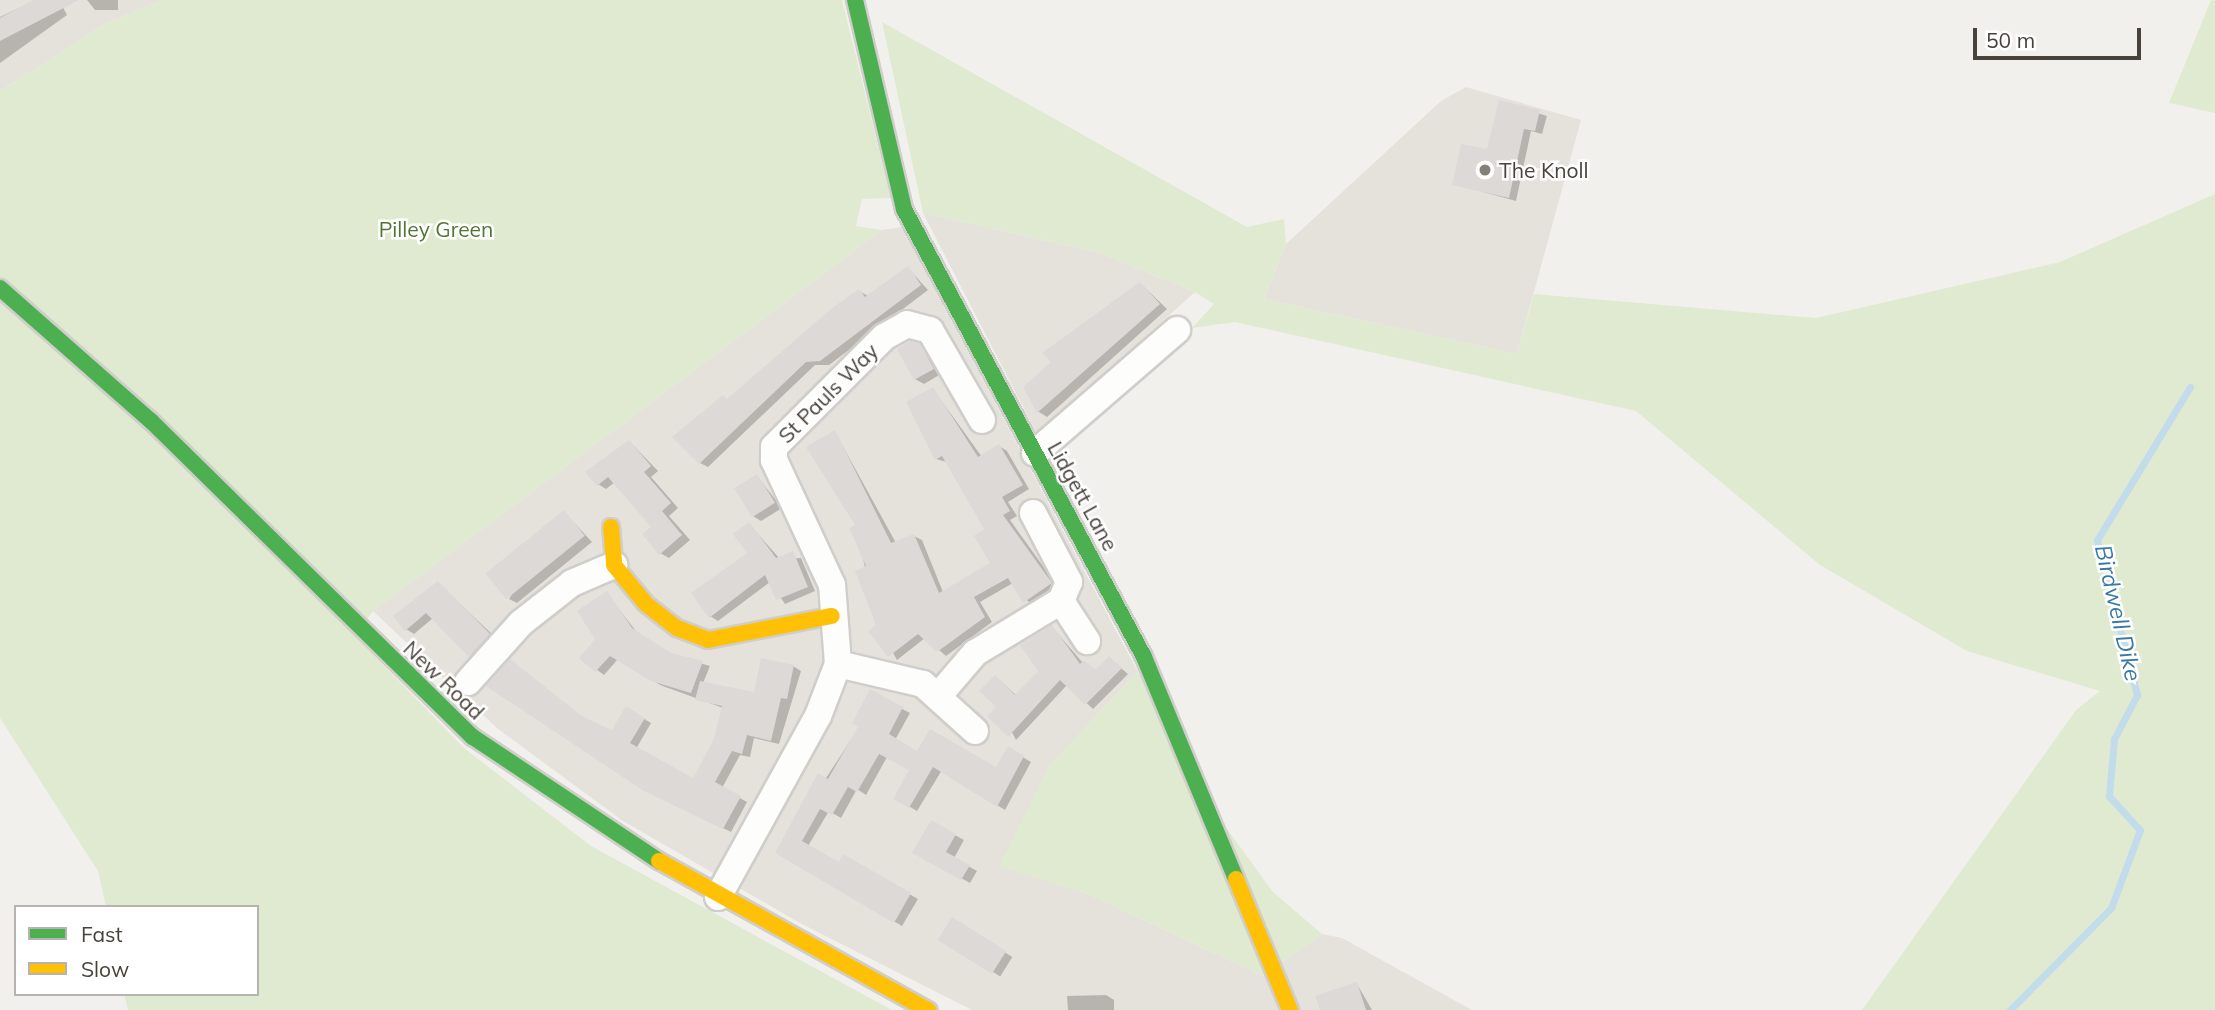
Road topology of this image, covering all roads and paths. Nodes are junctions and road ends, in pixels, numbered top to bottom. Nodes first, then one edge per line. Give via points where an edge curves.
1 (855, 0) edge
2 (0, 288) edge
3 (1177, 330) dead end
4 (982, 420) dead end
5 (1035, 453) junction
6 (1033, 513) dead end
7 (611, 527) dead end
8 (614, 565) junction
9 (1062, 601) junction
10 (832, 616) junction
11 (1087, 641) dead end
12 (838, 664) junction
13 (468, 681) dead end
14 (940, 694) junction
15 (975, 731) dead end
16 (718, 897) junction
17 (928, 1010) edge
18 (1290, 1010) edge

1 - 5 street, Lidgett Lane via 904,209 976,353
2 - 16 street, New Road via 151,421 473,737
3 - 5 street
4 - 10 street, St Pauls Way via 930,330 907,324 884,337 774,447 832,585
5 - 18 street, Lidgett Lane via 1144,657
6 - 9 street via 1069,582
7 - 8 street
8 - 10 street via 646,604 677,628 708,640
8 - 13 street via 572,583 521,623
9 - 11 street
9 - 14 street via 975,653
10 - 12 street, St Pauls Way
12 - 14 street via 899,675
12 - 16 street, St Pauls Way via 818,716
14 - 15 street
16 - 17 street, New Road

